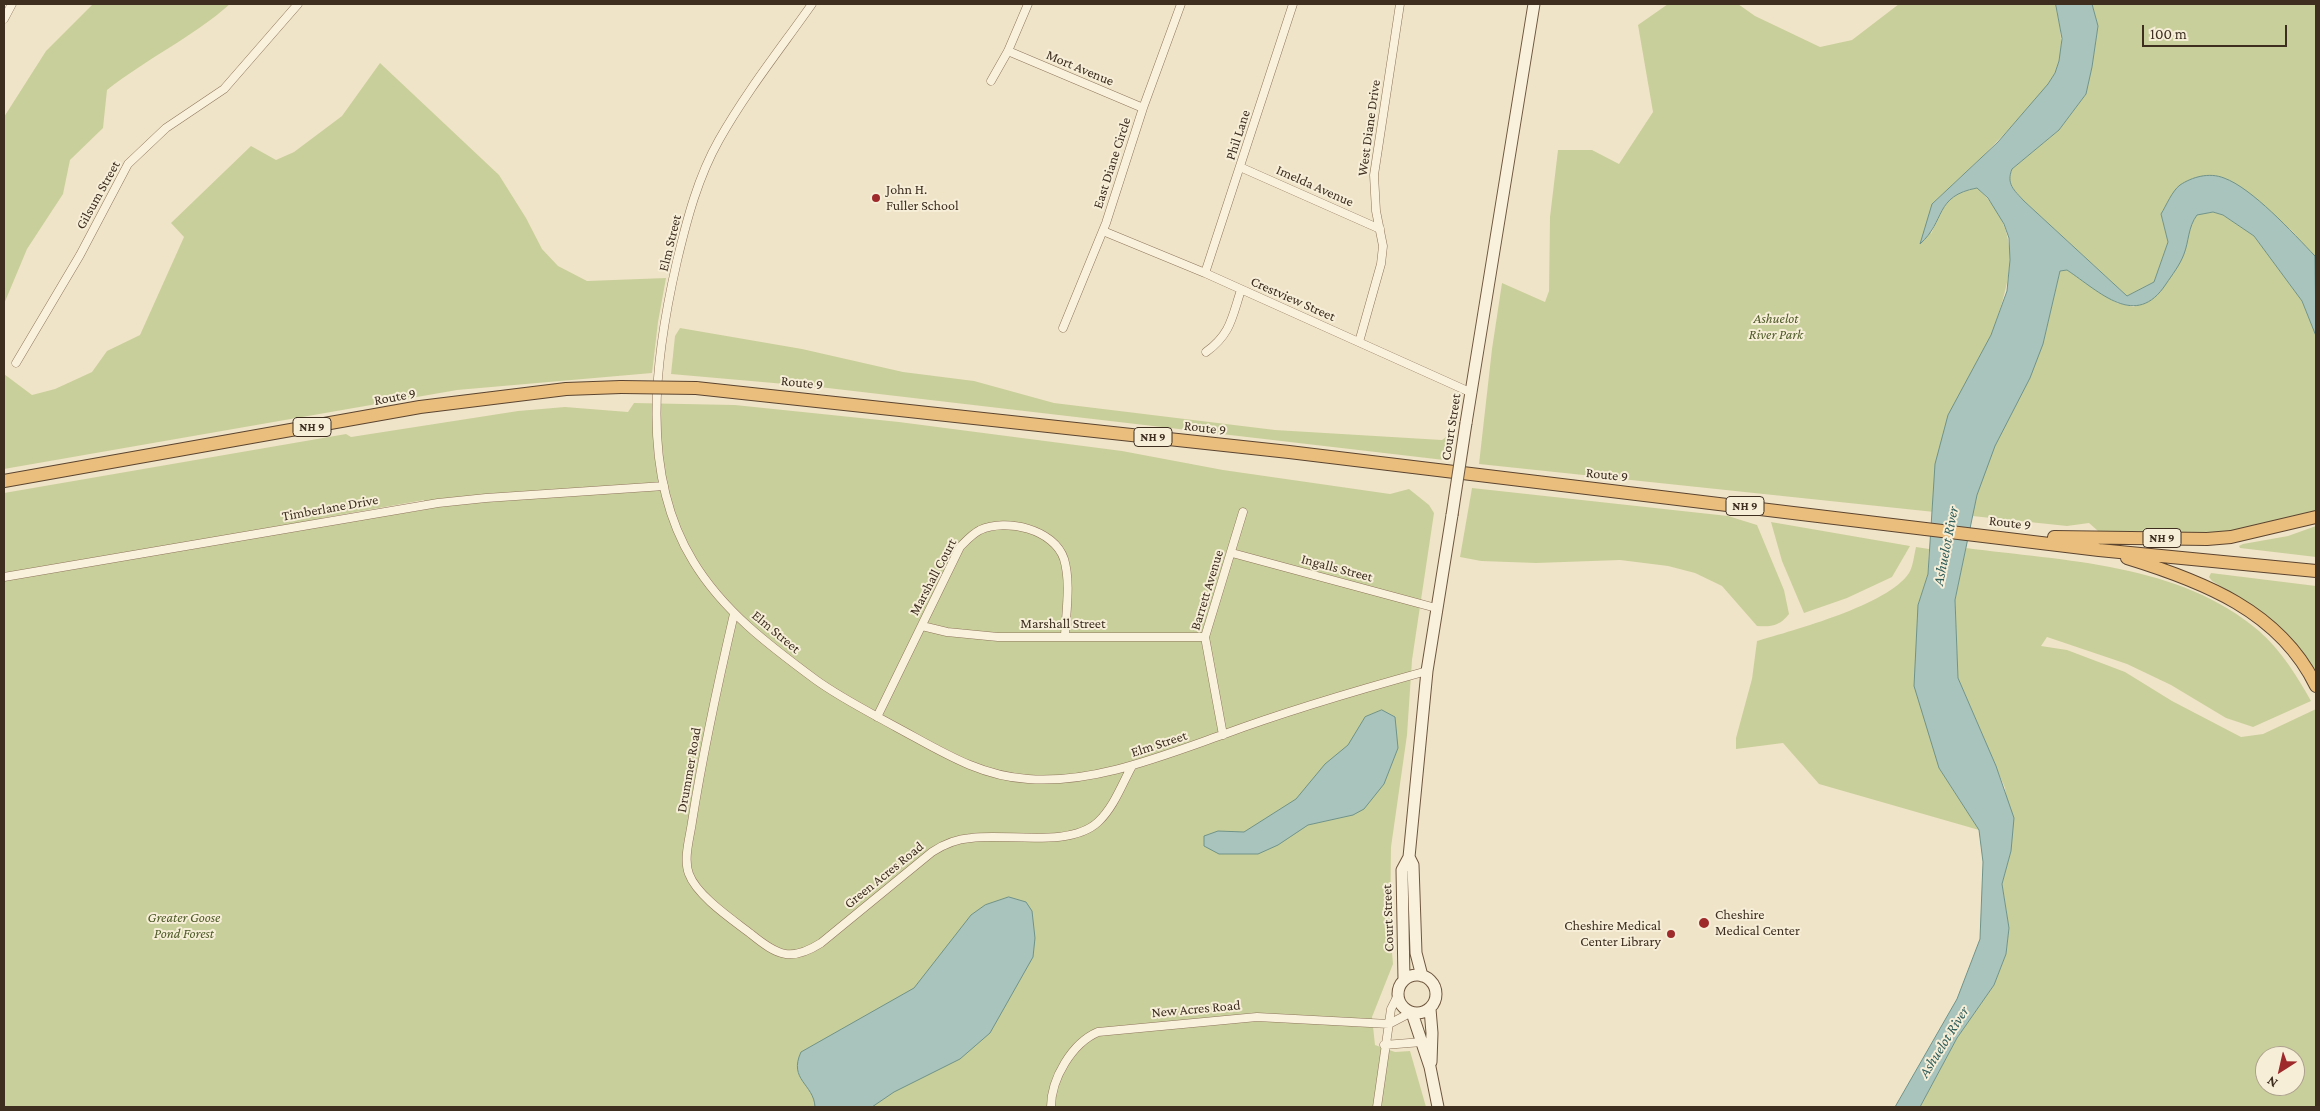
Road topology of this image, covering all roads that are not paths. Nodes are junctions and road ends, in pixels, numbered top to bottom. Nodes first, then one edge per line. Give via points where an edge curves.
1 (12, 4) edge
2 (298, 4) edge
3 (812, 4) edge
4 (1028, 4) edge
5 (1181, 4) edge
6 (1293, 4) edge
7 (1400, 4) edge
8 (1534, 4) edge
9 (4, 19) edge
10 (1008, 51) junction
11 (991, 81) dead end
12 (1143, 108) junction
13 (1240, 167) junction
14 (1380, 229) junction
15 (1103, 231) junction
16 (1205, 274) junction
17 (1241, 290) junction
18 (1063, 328) dead end
19 (1359, 342) junction
20 (1206, 352) dead end
21 (16, 363) dead end
22 (1472, 393) junction
23 (4, 481) edge
24 (664, 486) junction
25 (1243, 512) dead end
26 (2316, 517) edge
27 (2006, 538) junction
28 (2099, 550) junction
29 (1232, 553) junction
30 (2316, 571) edge
31 (4, 578) edge
32 (1436, 608) junction
33 (734, 614) junction
34 (922, 626) junction
35 (1065, 636) junction
36 (1205, 637) junction
37 (1427, 671) junction
38 (2316, 686) edge
39 (877, 717) junction
40 (1222, 735) junction
41 (1132, 766) junction
42 (1408, 857) junction
43 (728, 917) joint
44 (1422, 976) junction
45 (1404, 980) junction
46 (1397, 997) junction
47 (1430, 1009) junction
48 (1411, 1013) junction
49 (1389, 1024) junction
50 (1422, 1042) junction
51 (1384, 1045) junction
52 (1430, 1067) junction
53 (1051, 1107) edge
54 (1377, 1107) edge
55 (1438, 1107) edge

1 - 9 street
2 - 21 street, Gilsum Street via 224,89 166,128 128,164 80,255
3 - 24 street, Elm Street via 719,139 696,190 662,339 657,425
4 - 10 street
5 - 12 street, East Diane Circle
6 - 13 street, Phil Lane
7 - 14 street, West Diane Drive via 1374,175
8 - 22 main road, Court Street
10 - 11 street
10 - 12 street, Mort Avenue
12 - 15 street, East Diane Circle
13 - 14 street, Imelda Avenue
13 - 16 street, Phil Lane
14 - 19 street, West Diane Drive via 1383,246 1381,264
15 - 16 street, Crestview Street
15 - 18 street, East Diane Circle
16 - 17 street, Crestview Street
17 - 19 street, Crestview Street
17 - 20 street via 1227,333
19 - 22 street, Crestview Street
22 - 32 main road, Court Street, bridge
23 - 27 highway, Route 9 / NH 9, bridge via 420,407 566,389 696,388 1290,452
24 - 31 street, Timberlane Drive via 438,503
24 - 33 street, Elm Street via 686,548 705,579
25 - 29 street, Barrett Avenue
26 - 27 highway, NH 9 via 2231,537 2207,539
27 - 28 highway, Route 9 / NH 9
28 - 30 highway, Route 9 / NH 9
28 - 38 highway via 2178,574 2232,598 2278,634 2298,657
29 - 32 street, Ingalls Street
29 - 36 street, Barrett Avenue
32 - 37 main road, Court Street
33 - 39 street, Elm Street via 830,690
33 - 43 street, Drummer Road via 709,728 687,856 689,875 696,886
34 - 35 street, Marshall Street via 998,637
34 - 35 street, Marshall Court via 960,547 981,530 1010,526 1028,528 1044,536 1056,545 1064,558 1067,593
34 - 39 street, Marshall Court
35 - 36 street, Marshall Street
36 - 40 street, Barrett Avenue
37 - 40 street, Elm Street
37 - 42 main road, Court Street
39 - 41 street, Elm Street via 960,762 1009,777 1049,779
40 - 41 street, Elm Street
41 - 43 street, Green Acres Road via 1108,809 1088,829 1064,836 973,837 941,846 821,943 800,953 790,956 776,952
42 - 44 main road, Court Street via 1412,865 1416,953
42 - 45 main road, Court Street via 1402,870
44 - 45 main road via 1409,976
44 - 47 main road, Court Street via 1430,980 1436,989
45 - 46 main road, Court Street
46 - 48 main road, Court Street via 1401,1006
46 - 49 street
47 - 48 main road
47 - 52 main road, Court Street
48 - 49 street
48 - 50 main road, Court Street
49 - 51 street
49 - 53 street, New Acres Road via 1257,1017 1098,1032 1086,1037 1070,1055 1054,1087
50 - 51 street
50 - 52 main road, Court Street
51 - 54 street
52 - 55 main road, Court Street

